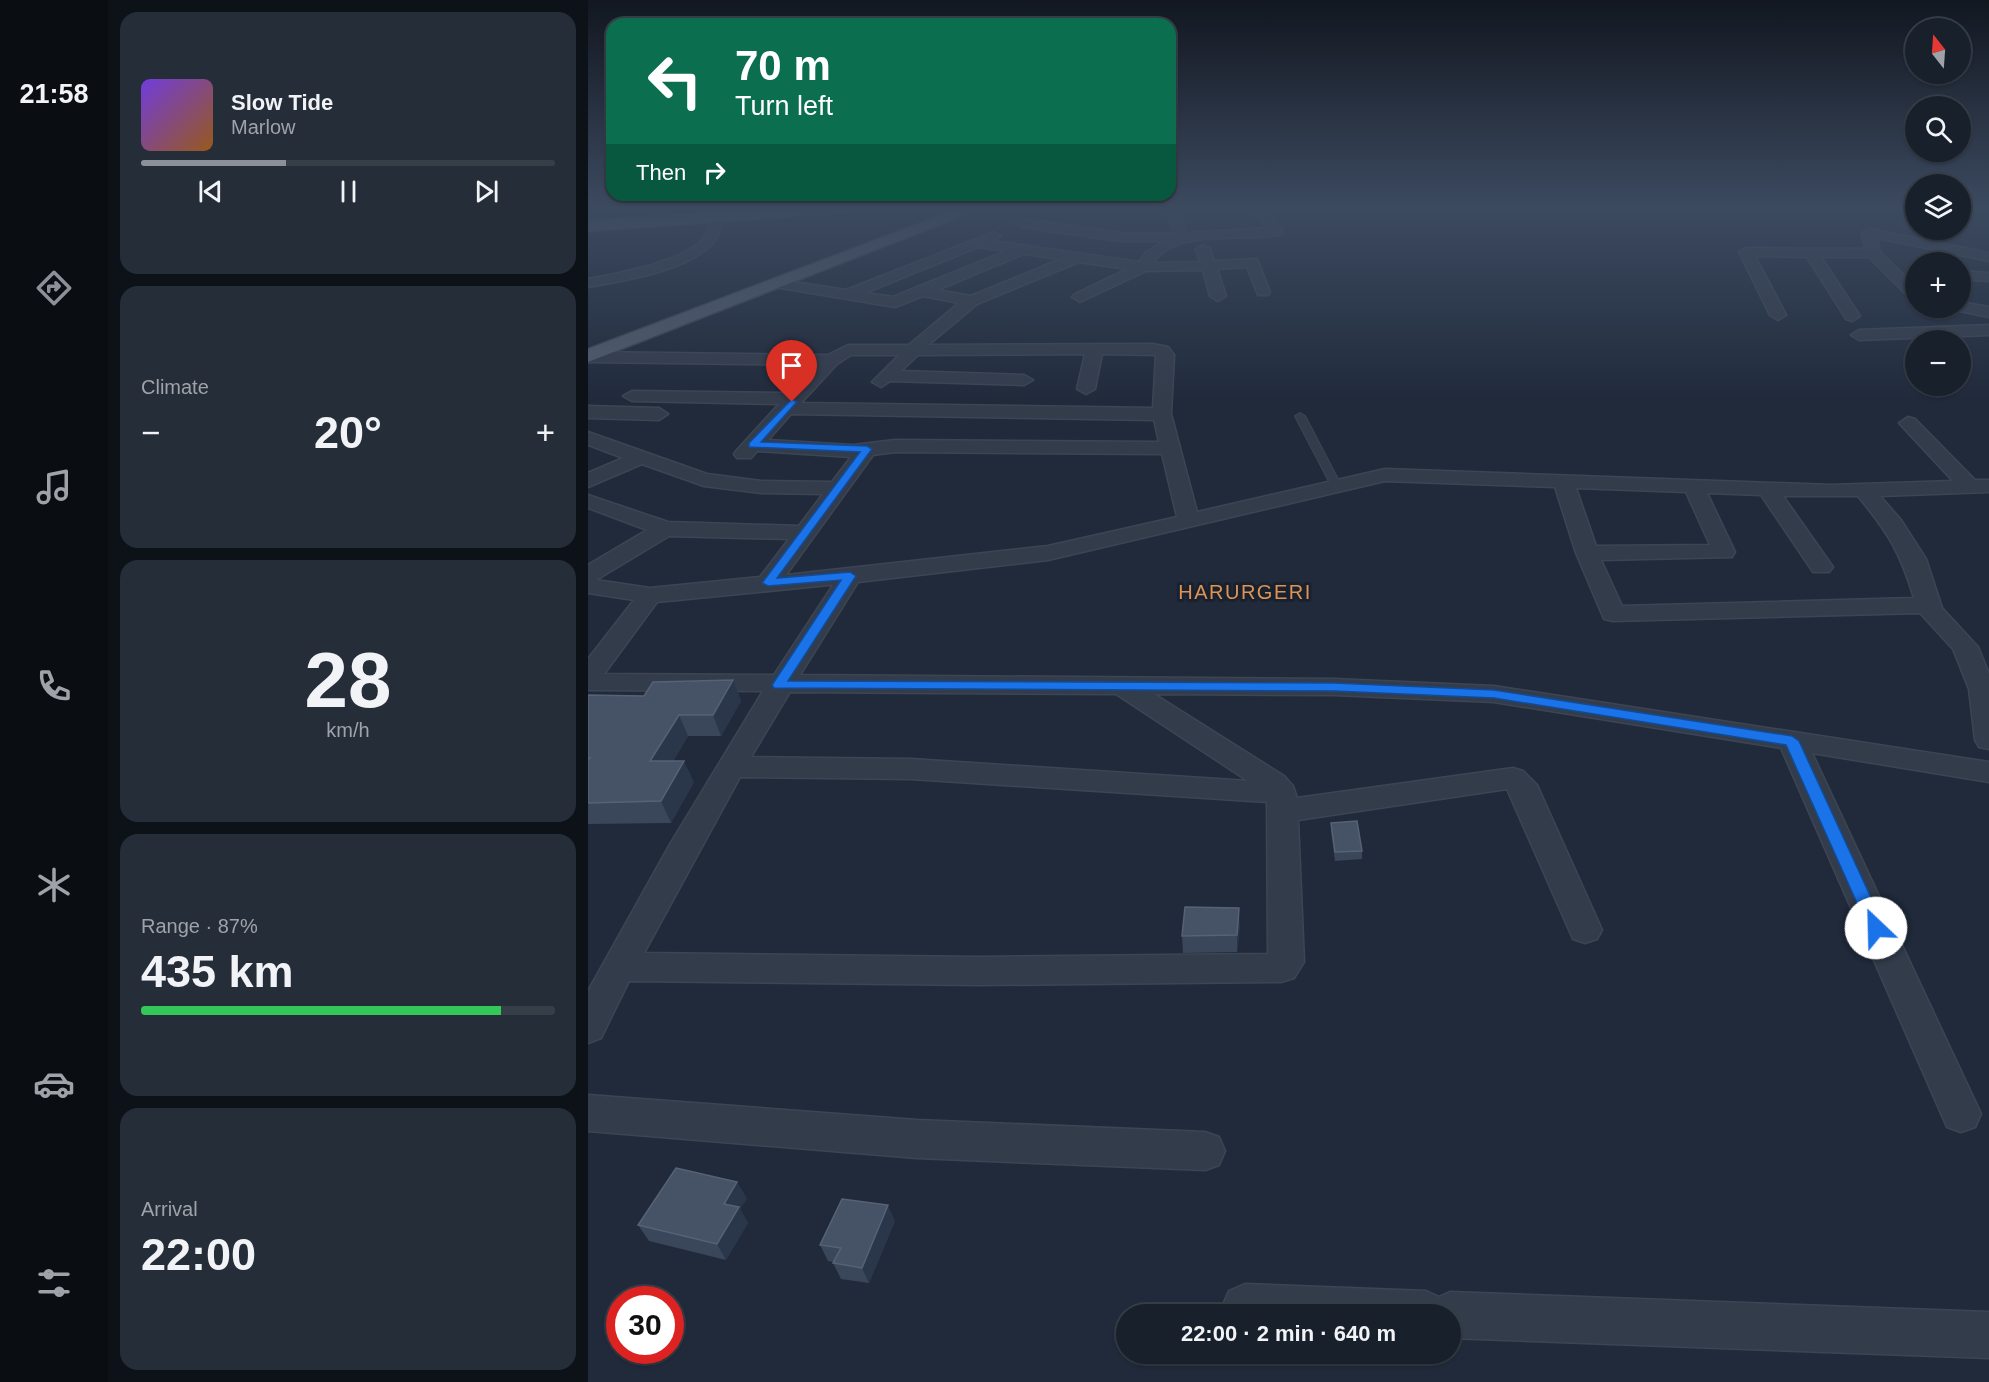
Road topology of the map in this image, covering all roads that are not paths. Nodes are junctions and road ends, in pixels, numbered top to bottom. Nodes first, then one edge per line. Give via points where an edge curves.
1 (638, 271) edge
2 (788, 271) edge
3 (813, 271) edge
4 (906, 271) edge
5 (969, 271) edge
6 (1043, 271) edge
7 (1134, 271) edge
8 (1210, 271) edge
9 (1255, 271) edge
10 (1756, 271) edge
11 (1823, 271) edge
12 (1893, 273) joint
13 (1905, 274) edge
14 (1971, 276) edge
15 (1989, 277) edge
16 (588, 283) edge
17 (877, 283) junction
18 (781, 284) junction
19 (1905, 285) edge
20 (921, 291) junction
21 (1263, 292) dead end
22 (847, 295) junction
23 (1218, 296) dead end
24 (1080, 297) dead end
25 (972, 301) junction
26 (1971, 309) edge
27 (1989, 312) edge
28 (1778, 315) dead end
29 (1852, 316) dead end
30 (1989, 330) edge
31 (1859, 335) dead end
32 (588, 345) edge
33 (917, 350) junction
34 (981, 350) junction
35 (1094, 350) junction
36 (588, 357) edge
37 (831, 360) junction
38 (885, 376) junction
39 (967, 379) junction
40 (1024, 381) dead end
41 (1086, 389) dead end
42 (632, 396) dead end
43 (698, 397) junction
44 (791, 403) junction
45 (862, 410) junction
46 (588, 412) edge
47 (1162, 414) junction
48 (1300, 416) dead end
49 (1908, 423) dead end
50 (588, 438) edge
51 (1170, 448) junction
52 (867, 449) junction
53 (641, 457) junction
54 (588, 481) edge
55 (1564, 483) junction
56 (1979, 486) edge
57 (1337, 487) junction
58 (1694, 487) junction
59 (839, 488) junction
60 (1768, 489) junction
61 (1864, 490) junction
62 (588, 501) edge
63 (1189, 521) junction
64 (665, 529) junction
65 (802, 533) junction
66 (1587, 553) junction
67 (1821, 567) dead end
68 (588, 575) edge
69 (850, 576) junction
70 (768, 583) junction
71 (588, 585) edge
72 (650, 595) junction
73 (1929, 605) junction
74 (588, 677) edge
75 (588, 682) edge
76 (779, 685) junction
77 (1121, 685) junction
78 (1989, 740) edge
79 (1792, 741) junction
80 (730, 767) junction
81 (1989, 772) edge
82 (1283, 802) junction
83 (1585, 930) dead end
84 (618, 967) junction
85 (588, 1027) edge
86 (588, 1113) edge
87 (1961, 1114) dead end
88 (1205, 1151) dead end
89 (1461, 1315) edge
90 (1989, 1335) edge

1 - 16 street
2 - 32 main road
3 - 18 main road
4 - 17 street
5 - 20 street
6 - 25 street
7 - 24 street
8 - 23 street
9 - 21 street
10 - 28 street
11 - 29 street
12 - 13 street
12 - 19 street
14 - 15 street
17 - 20 street
17 - 22 street
18 - 22 street
18 - 36 main road
20 - 22 street via 895,302
20 - 25 street
25 - 33 street via 945,317
26 - 27 street
30 - 31 street
33 - 34 street
33 - 37 street via 848,350
33 - 38 street
34 - 35 street
34 - 39 street
35 - 41 street
35 - 47 street via 1162,351 1166,355
36 - 37 street
37 - 44 street
38 - 39 street
38 - 45 street
39 - 40 street
42 - 43 street
43 - 44 street
43 - 46 street via 663,414
44 - 45 street
44 - 52 street via 748,451
45 - 47 street
47 - 51 street
48 - 57 lane
49 - 56 street
50 - 53 street
51 - 52 street
51 - 63 street
52 - 59 street
53 - 54 street
53 - 59 street via 704,480 760,487
55 - 57 street via 1384,475
55 - 58 street
55 - 66 street
56 - 61 street
57 - 63 street
58 - 60 street
58 - 66 street via 1724,552
59 - 65 street
60 - 61 street
60 - 67 street
61 - 73 street via 1893,525 1914,560
62 - 64 street
63 - 69 street via 1048,553
64 - 65 street
64 - 68 street
65 - 70 street
66 - 73 street via 1613,614
69 - 70 street
69 - 76 street
70 - 72 street
71 - 72 street
72 - 74 street
73 - 78 street via 1965,647 1982,689
75 - 76 street
76 - 77 street
76 - 80 street
77 - 79 street via 1334,687 1494,694
77 - 82 street via 1273,783
79 - 81 street
79 - 87 street
80 - 82 street via 911,769
80 - 84 street
82 - 83 street via 1513,778 1522,784
82 - 84 street via 1286,962 1276,969
84 - 85 street
86 - 88 street via 917,1139
89 - 90 street

